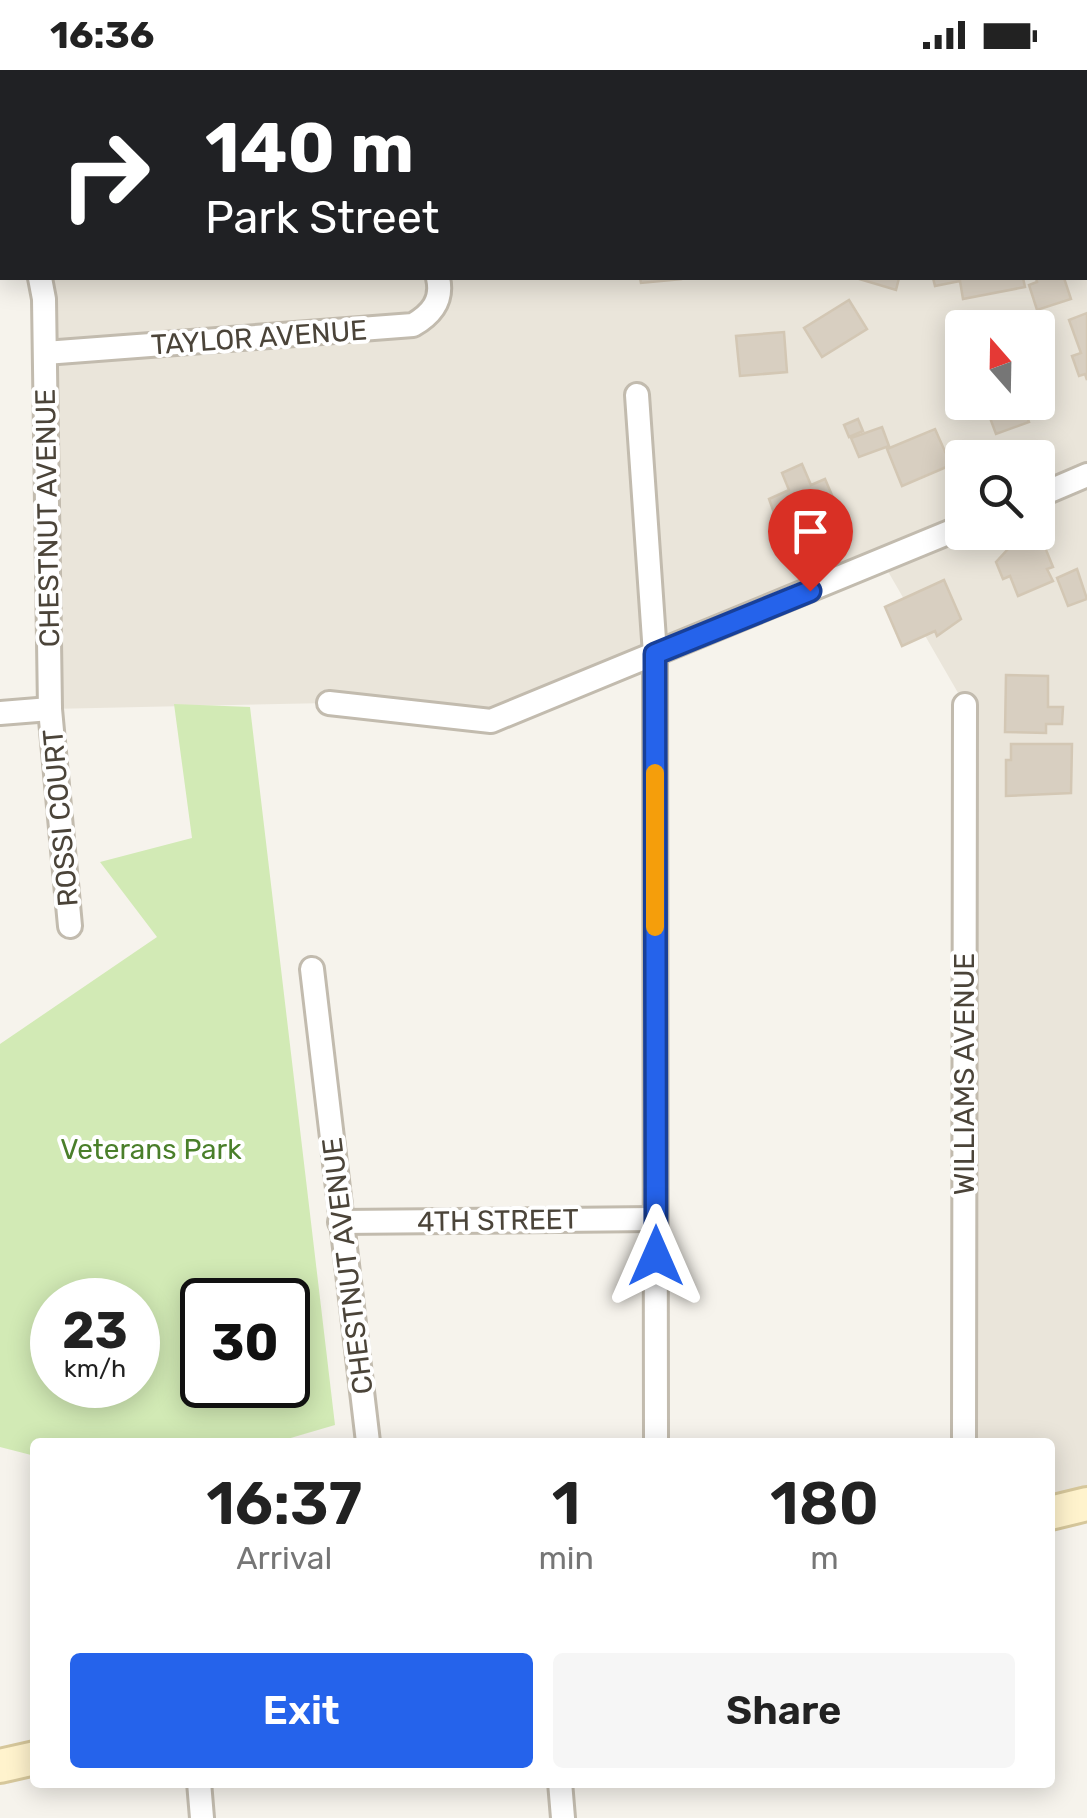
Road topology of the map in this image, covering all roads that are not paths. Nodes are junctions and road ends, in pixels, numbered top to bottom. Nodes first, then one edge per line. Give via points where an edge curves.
1 (40, 280) edge
2 (438, 280) edge
3 (44, 354) junction
4 (637, 395) dead end
5 (1087, 475) edge
6 (1055, 489) edge
7 (945, 535) edge
8 (655, 654) junction
9 (329, 703) dead end
10 (965, 705) dead end
11 (50, 710) junction
12 (0, 713) edge
13 (70, 926) dead end
14 (312, 970) dead end
15 (656, 1219) junction
16 (340, 1222) junction
17 (367, 1438) edge
18 (656, 1438) edge
19 (964, 1438) edge
20 (1087, 1504) edge
21 (1055, 1512) edge
22 (30, 1759) edge
23 (0, 1766) edge
24 (200, 1788) edge
25 (560, 1788) edge
26 (202, 1818) edge
27 (562, 1818) edge

1 - 3 street, CHESTNUT AVENUE
2 - 3 street, TAYLOR AVENUE via 438,301 413,326
3 - 11 street, CHESTNUT AVENUE
4 - 8 street
5 - 6 street
7 - 8 street
8 - 9 street via 492,722
8 - 15 street
10 - 19 street, WILLIAMS AVENUE
11 - 12 street
11 - 13 street, ROSSI COURT
14 - 16 street, CHESTNUT AVENUE
15 - 16 street, 4TH STREET
15 - 18 street
16 - 17 street, CHESTNUT AVENUE
20 - 21 street
22 - 23 street
24 - 26 street
25 - 27 street

